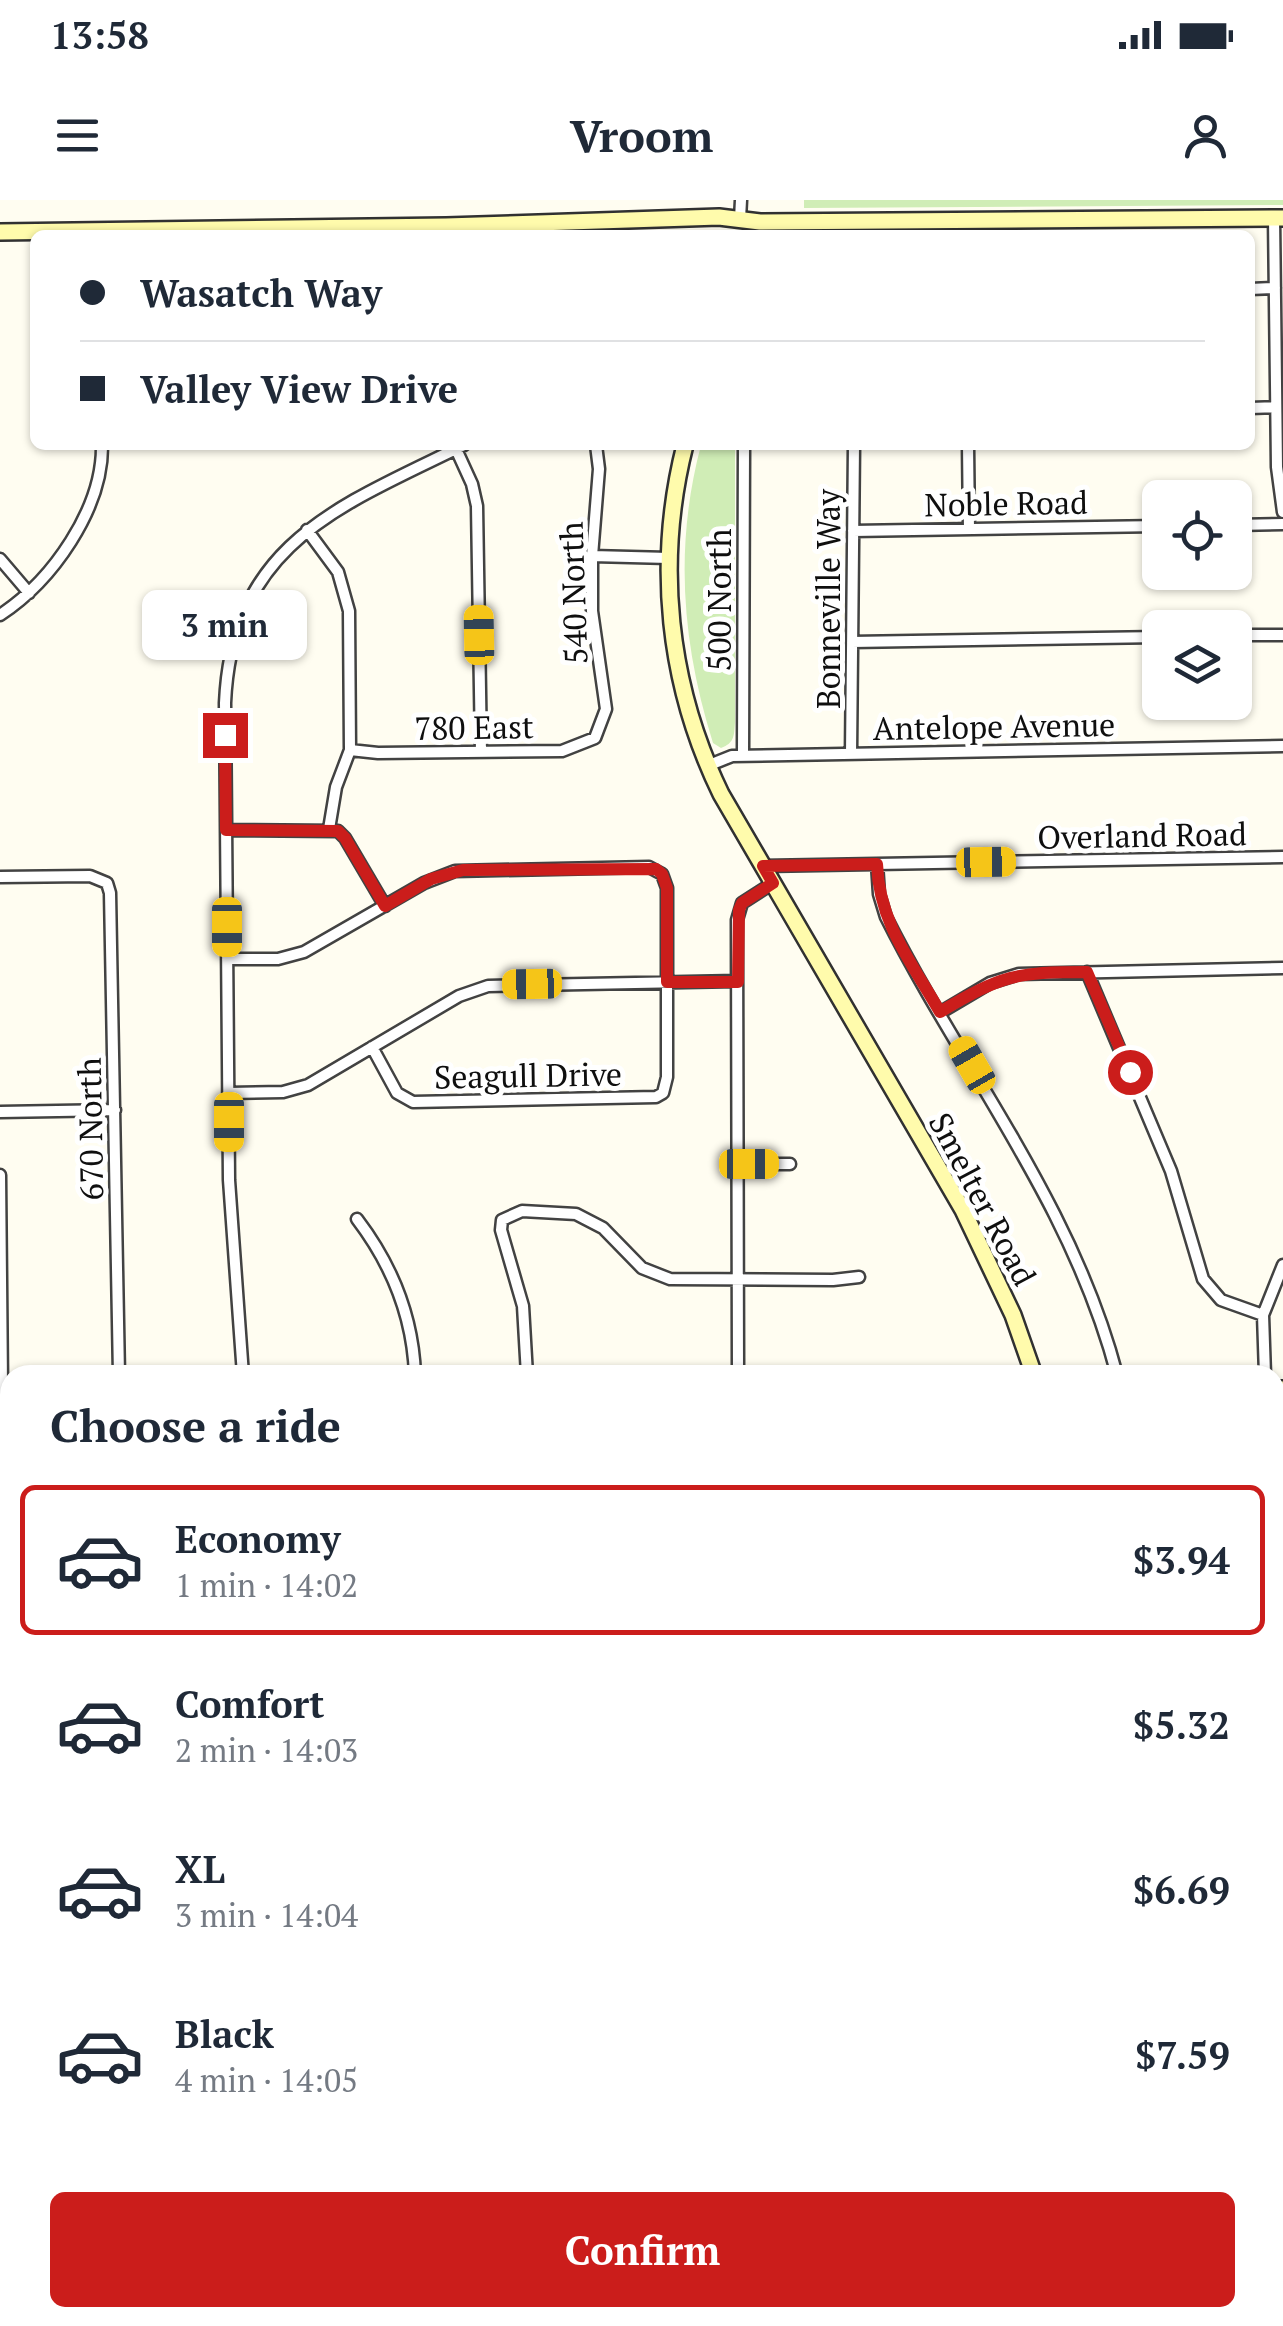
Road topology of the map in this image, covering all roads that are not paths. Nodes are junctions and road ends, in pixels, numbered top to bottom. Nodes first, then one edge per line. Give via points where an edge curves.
1 (740, 200) edge
2 (1279, 218) edge
3 (739, 227) edge
4 (466, 230) edge
5 (0, 232) edge
6 (30, 232) edge
7 (1275, 288) junction
8 (1255, 289) edge
9 (1276, 407) junction
10 (1255, 408) edge
11 (102, 450) edge
12 (454, 450) edge
13 (461, 450) edge
14 (597, 450) edge
15 (683, 450) edge
16 (744, 450) edge
17 (854, 450) edge
18 (968, 450) edge
19 (1283, 512) edge
20 (1283, 524) edge
21 (1252, 525) edge
22 (1142, 526) edge
23 (969, 529) junction
24 (306, 530) junction
25 (853, 531) junction
26 (592, 556) junction
27 (668, 558) junction
28 (0, 559) edge
29 (29, 593) junction
30 (0, 615) edge
31 (1283, 634) edge
32 (1252, 635) edge
33 (1142, 637) edge
34 (852, 642) junction
35 (596, 738) joint
36 (1283, 746) edge
37 (350, 750) junction
38 (481, 752) junction
39 (852, 754) junction
40 (743, 755) junction
41 (707, 766) junction
42 (329, 829) junction
43 (226, 830) junction
44 (1283, 857) edge
45 (877, 864) junction
46 (763, 866) junction
47 (0, 878) edge
48 (773, 883) junction
49 (385, 906) junction
50 (227, 960) junction
51 (1283, 968) edge
52 (1087, 972) junction
53 (667, 982) junction
54 (738, 982) junction
55 (940, 1012) junction
56 (372, 1047) junction
57 (228, 1092) junction
58 (115, 1110) junction
59 (0, 1112) edge
60 (738, 1164) junction
61 (790, 1164) dead end
62 (0, 1174) edge
63 (358, 1219) dead end
64 (1283, 1265) edge
65 (859, 1276) dead end
66 (738, 1281) junction
67 (1263, 1315) junction
68 (119, 1365) edge
69 (242, 1365) edge
70 (414, 1365) edge
71 (526, 1365) edge
72 (738, 1365) edge
73 (1030, 1365) edge
74 (1113, 1365) edge
75 (1265, 1365) edge
76 (0, 1408) edge

1 - 3 street
2 - 3 street
2 - 7 street
3 - 4 street via 719,217
5 - 6 street
7 - 8 street
7 - 9 street
9 - 10 street
9 - 19 street
11 - 29 street via 100,483 88,514
12 - 24 street via 339,506
13 - 38 street via 477,506
14 - 26 street, 540 North
15 - 27 street, Smelter Road
16 - 40 street, 500 North
17 - 25 street, Bonneville Way
18 - 23 street
20 - 21 street
22 - 23 street, Noble Road
23 - 25 street, Noble Road
24 - 37 street via 347,595
24 - 43 street via 257,587 231,652
25 - 34 street, Bonneville Way
26 - 27 street
26 - 35 street, 540 North via 594,636 606,709
27 - 41 street, Smelter Road via 674,654
28 - 29 street
29 - 30 street
31 - 32 street
33 - 34 street
34 - 39 street, Bonneville Way
35 - 38 street, 780 East via 562,751
36 - 39 street, Antelope Avenue
37 - 38 street, 780 East
37 - 42 street
39 - 40 street, Antelope Avenue
40 - 41 street, Antelope Avenue
41 - 46 street, Smelter Road
42 - 43 street
42 - 49 street via 345,838
43 - 50 street
44 - 45 street, Overland Road
45 - 46 street, Overland Road
45 - 55 street via 886,917
46 - 48 street, Smelter Road
47 - 58 street, 670 North via 90,876 107,883
48 - 54 street via 739,910
48 - 73 street, Smelter Road via 963,1210
49 - 50 street via 296,955
49 - 53 street via 431,879 463,870 649,867 662,874 667,888
50 - 57 street
51 - 52 street
52 - 55 street via 1010,976
52 - 67 street via 1171,1171 1202,1279 1221,1300
53 - 54 street
53 - 56 street via 488,986
53 - 56 street, Seagull Drive via 667,1078 656,1097 413,1102 397,1094
54 - 60 street
55 - 74 street via 1058,1216
56 - 57 street via 300,1088
57 - 69 street
58 - 59 street
58 - 68 street, 670 North
60 - 61 street
60 - 66 street
62 - 76 street
63 - 70 street via 395,1280
64 - 67 street
65 - 66 street
66 - 71 street via 660,1277 576,1214 522,1211 502,1220 502,1241 523,1306
66 - 72 street
67 - 75 street

